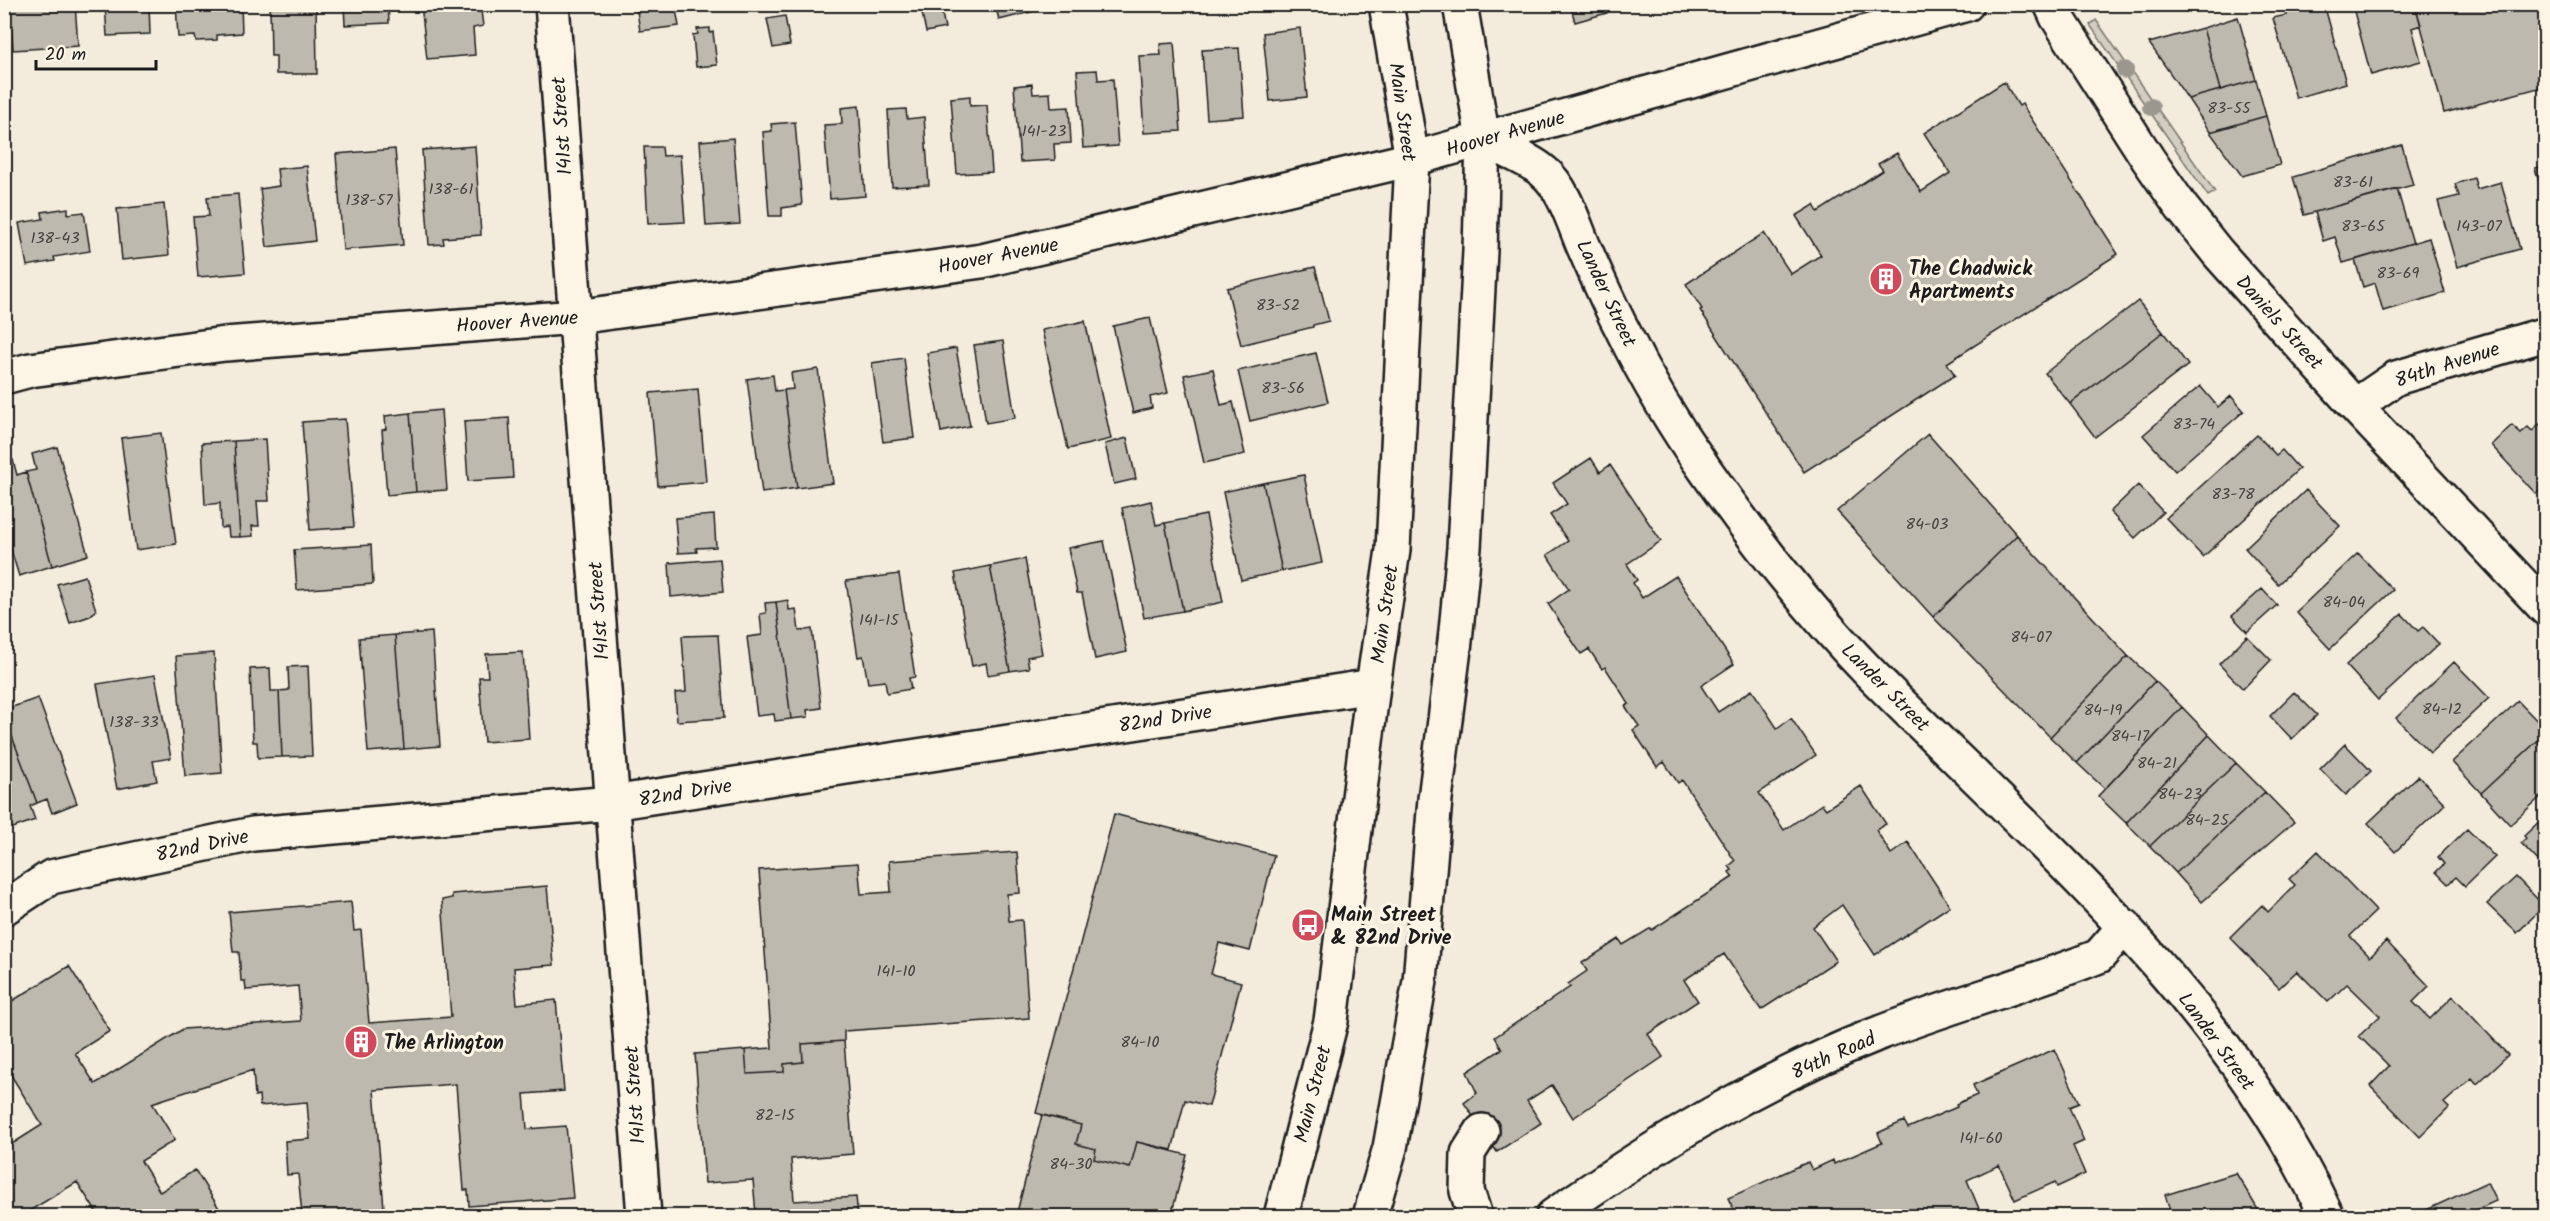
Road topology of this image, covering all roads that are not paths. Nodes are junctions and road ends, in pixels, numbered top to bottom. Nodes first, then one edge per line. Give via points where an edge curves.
1 (552, 4) edge
2 (1386, 4) edge
3 (1460, 4) edge
4 (1967, 4) edge
5 (2051, 4) edge
6 (1483, 139) junction
7 (1412, 159) junction
8 (576, 317) junction
9 (2546, 334) edge
10 (4, 377) edge
11 (2355, 406) junction
12 (2546, 609) edge
13 (1373, 686) junction
14 (612, 803) junction
15 (4, 908) edge
16 (2125, 926) junction
17 (1482, 1131) dead end
18 (644, 1216) edge
19 (1281, 1216) edge
20 (1370, 1216) edge
21 (1475, 1216) edge
22 (1553, 1216) edge
23 (2327, 1216) edge

1 - 8 street, 141st Street
2 - 7 street, Main Street
3 - 6 street
4 - 6 street, Hoover Avenue
5 - 11 street, Daniels Street via 2182,208
6 - 7 street, Hoover Avenue
6 - 16 street, Lander Street via 1545,172 1563,198 1621,328 1652,385 1694,455 1795,590 1866,669
6 - 20 street via 1464,548 1435,799 1420,981 1390,1148
7 - 8 street, Hoover Avenue via 982,261
7 - 13 street, Main Street via 1393,550
8 - 10 street, Hoover Avenue via 225,344 30,369
8 - 14 street, 141st Street
9 - 11 street, 84th Avenue via 2396,378
11 - 12 street, Daniels Street
13 - 14 street, 82nd Drive
13 - 19 street, Main Street via 1331,1021
14 - 15 street, 82nd Drive via 253,834 51,877
14 - 18 street, 141st Street
16 - 22 street, 84th Road via 2100,956 1872,1036 1795,1071 1651,1150
16 - 23 street, Lander Street via 2193,1005 2239,1069 2285,1139
17 - 21 street via 1468,1153 1467,1191

